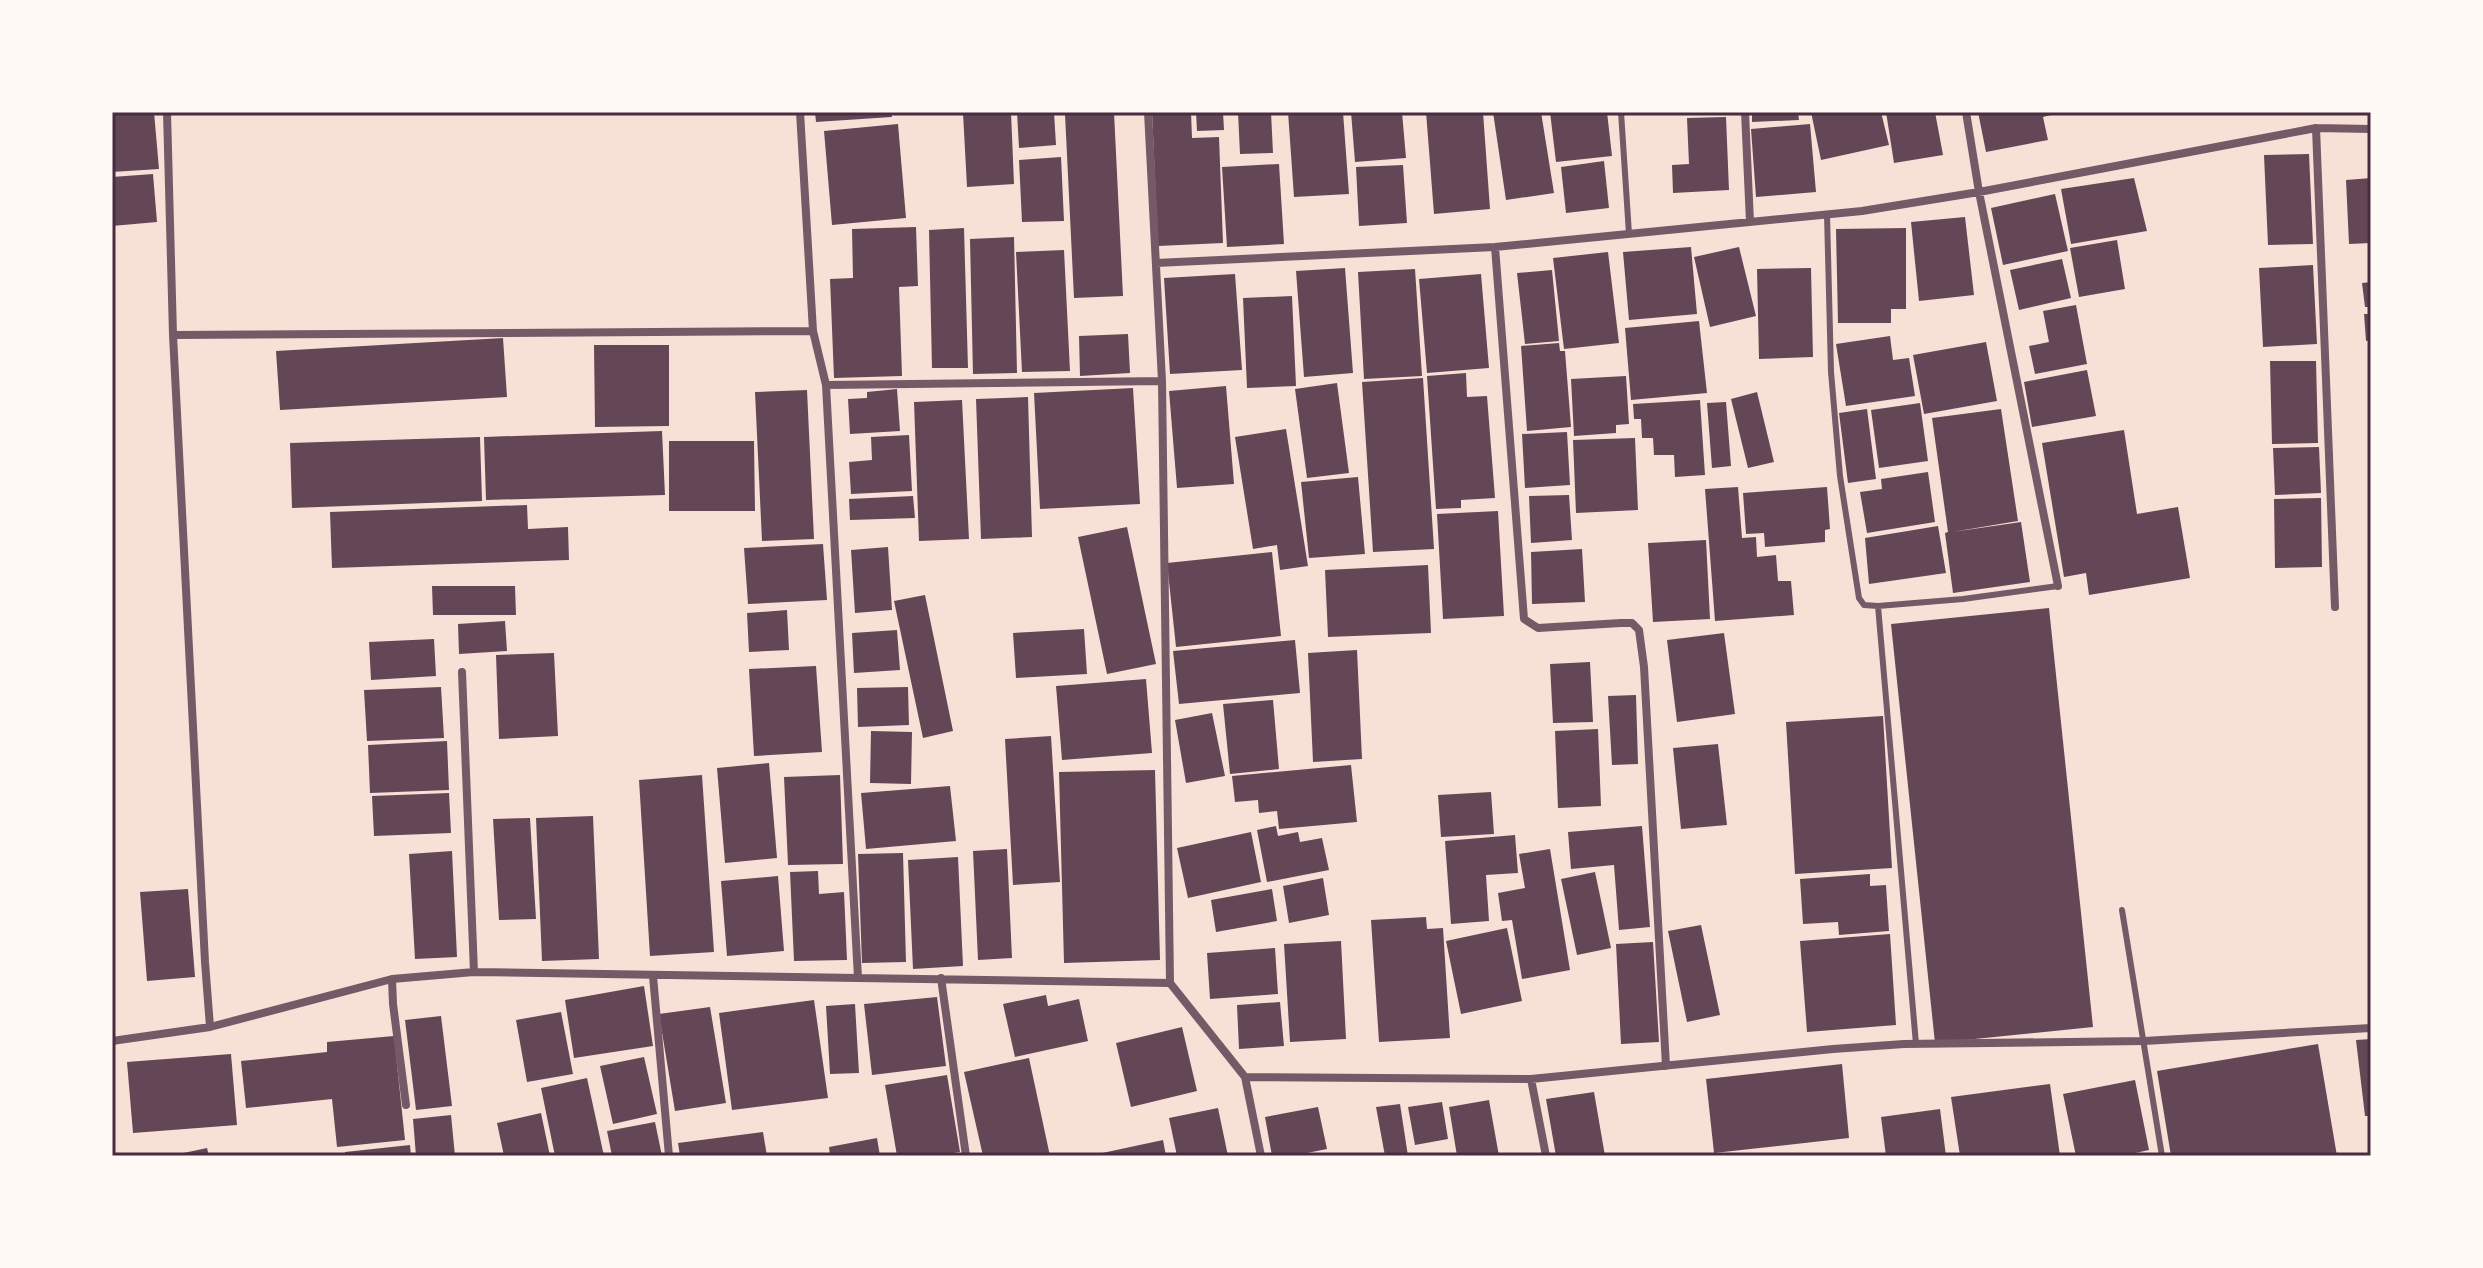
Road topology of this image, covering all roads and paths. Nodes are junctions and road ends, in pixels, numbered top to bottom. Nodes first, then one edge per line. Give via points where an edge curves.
1 (167, 112) edge
2 (800, 112) edge
3 (1148, 112) edge
4 (1621, 112) edge
5 (1745, 112) edge
6 (1966, 112) edge
7 (2316, 128) junction
8 (2371, 129) edge
9 (1979, 192) junction
10 (1827, 214) junction
11 (1750, 222) junction
12 (1629, 234) junction
13 (1495, 247) junction
14 (1156, 263) junction
15 (813, 331) junction
16 (173, 335) junction
17 (1162, 381) junction
18 (826, 385) junction
19 (2058, 586) joint
20 (1878, 606) junction
21 (2335, 607) dead end
22 (462, 672) dead end
23 (2122, 910) dead end
24 (474, 972) junction
25 (653, 976) junction
26 (858, 978) junction
27 (941, 978) junction
28 (392, 979) junction
29 (1170, 983) junction
30 (210, 1027) junction
31 (2371, 1028) edge
32 (112, 1041) edge
33 (2144, 1041) junction
34 (1916, 1044) junction
35 (1666, 1066) junction
36 (1245, 1077) junction
37 (1531, 1079) junction
38 (406, 1105) dead end
39 (669, 1156) edge
40 (966, 1156) edge
41 (1261, 1156) edge
42 (1546, 1156) edge
43 (2162, 1156) edge

1 - 16 street
2 - 15 street
3 - 14 street
4 - 12 lane
5 - 11 street
6 - 9 street
7 - 8 street
7 - 9 street
7 - 21 street
9 - 10 street
9 - 19 street
10 - 11 street
10 - 20 lane via 1840,476 1859,598 1864,605
11 - 12 street
12 - 13 street
13 - 14 street
13 - 35 street via 1524,619 1538,628 1632,623 1639,630
14 - 17 street
15 - 16 street
15 - 18 street
16 - 30 street
17 - 18 street
17 - 29 street
18 - 26 street
19 - 20 lane
20 - 34 lane
22 - 24 street
23 - 33 lane
24 - 25 street
24 - 28 street
25 - 26 street
25 - 39 street
26 - 27 street
27 - 29 street
27 - 40 street
28 - 30 street
28 - 38 street
29 - 36 street
30 - 32 street
31 - 33 street
33 - 34 street
33 - 43 lane
34 - 35 street
35 - 37 street
36 - 37 street
36 - 41 street
37 - 42 street

